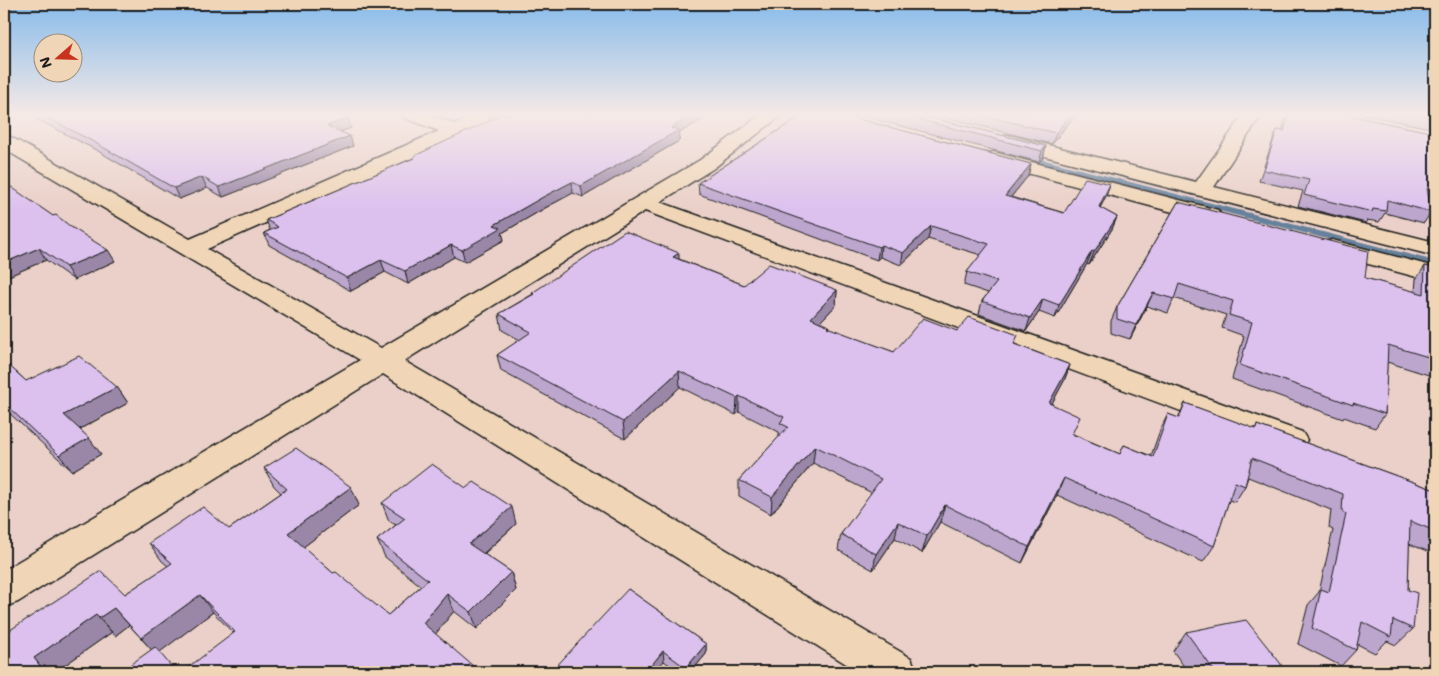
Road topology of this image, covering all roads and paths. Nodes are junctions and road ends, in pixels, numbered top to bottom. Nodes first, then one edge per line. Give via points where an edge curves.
1 (12, 146) edge
2 (424, 146) edge
3 (732, 146) edge
4 (983, 146) edge
5 (984, 146) edge
6 (1231, 146) edge
7 (1201, 190) junction
8 (642, 204) junction
9 (1233, 221) edge
10 (1310, 242) edge
11 (190, 248) junction
12 (1435, 250) edge
13 (1435, 274) edge
14 (382, 361) junction
15 (1314, 448) edge
16 (4, 590) edge
17 (896, 672) edge

1 - 11 street
2 - 11 street
3 - 8 street
4 - 9 street
5 - 7 street
6 - 7 street
7 - 12 street
8 - 14 street
8 - 15 street
10 - 13 street
11 - 14 street
14 - 16 street
14 - 17 street

